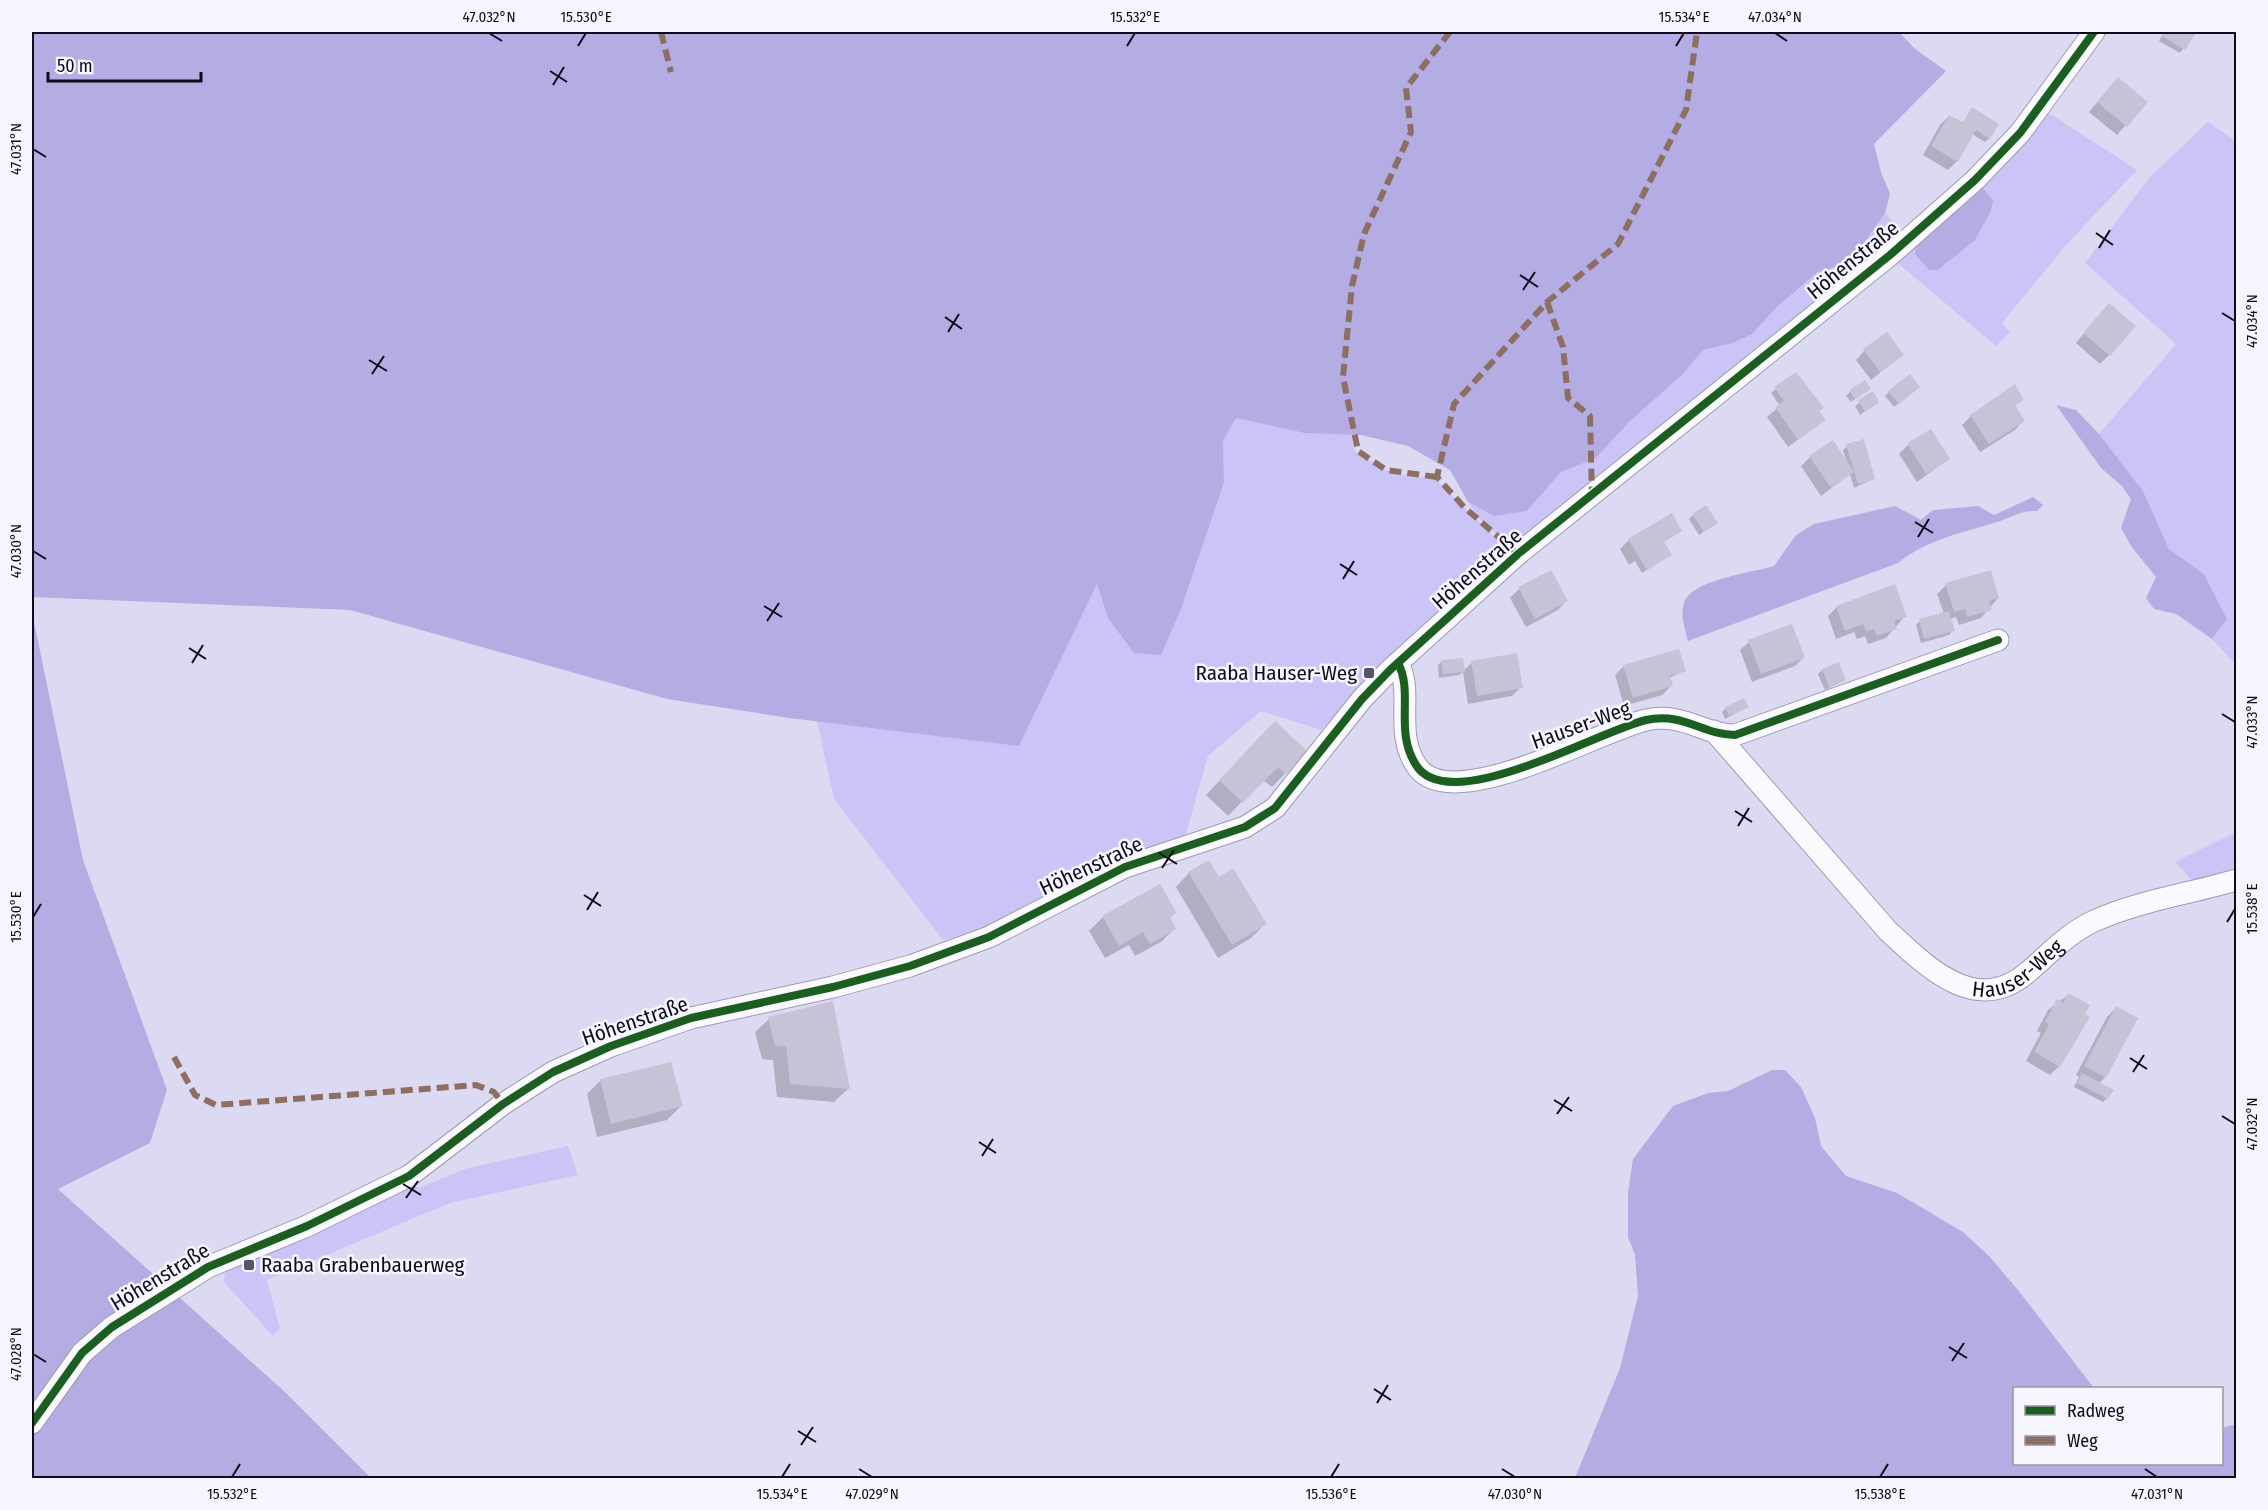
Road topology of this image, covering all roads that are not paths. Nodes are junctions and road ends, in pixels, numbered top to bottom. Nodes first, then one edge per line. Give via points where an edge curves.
1 (2094, 32) edge
2 (1998, 640) dead end
3 (1398, 663) junction
4 (1714, 731) junction
5 (2236, 880) edge
6 (32, 1423) edge

1 - 3 street, Höhenstraße via 2020,133 1975,180 1883,260 1518,554
2 - 4 street, Hauser-Weg via 1735,735
3 - 4 street, Hauser-Weg via 1404,677 1403,715 1410,754 1417,767 1444,783 1469,783 1491,777 1646,720 1676,718
3 - 6 street, Höhenstraße via 1362,699 1287,794 1245,827 1125,867 989,937 948,952 874,977 691,1018 611,1046 553,1072 503,1104 409,1176 307,1226 208,1267 112,1327 82,1353
4 - 5 street, Hauser-Weg via 1888,931 1917,957 1970,990 1984,992 2006,987 2094,921

